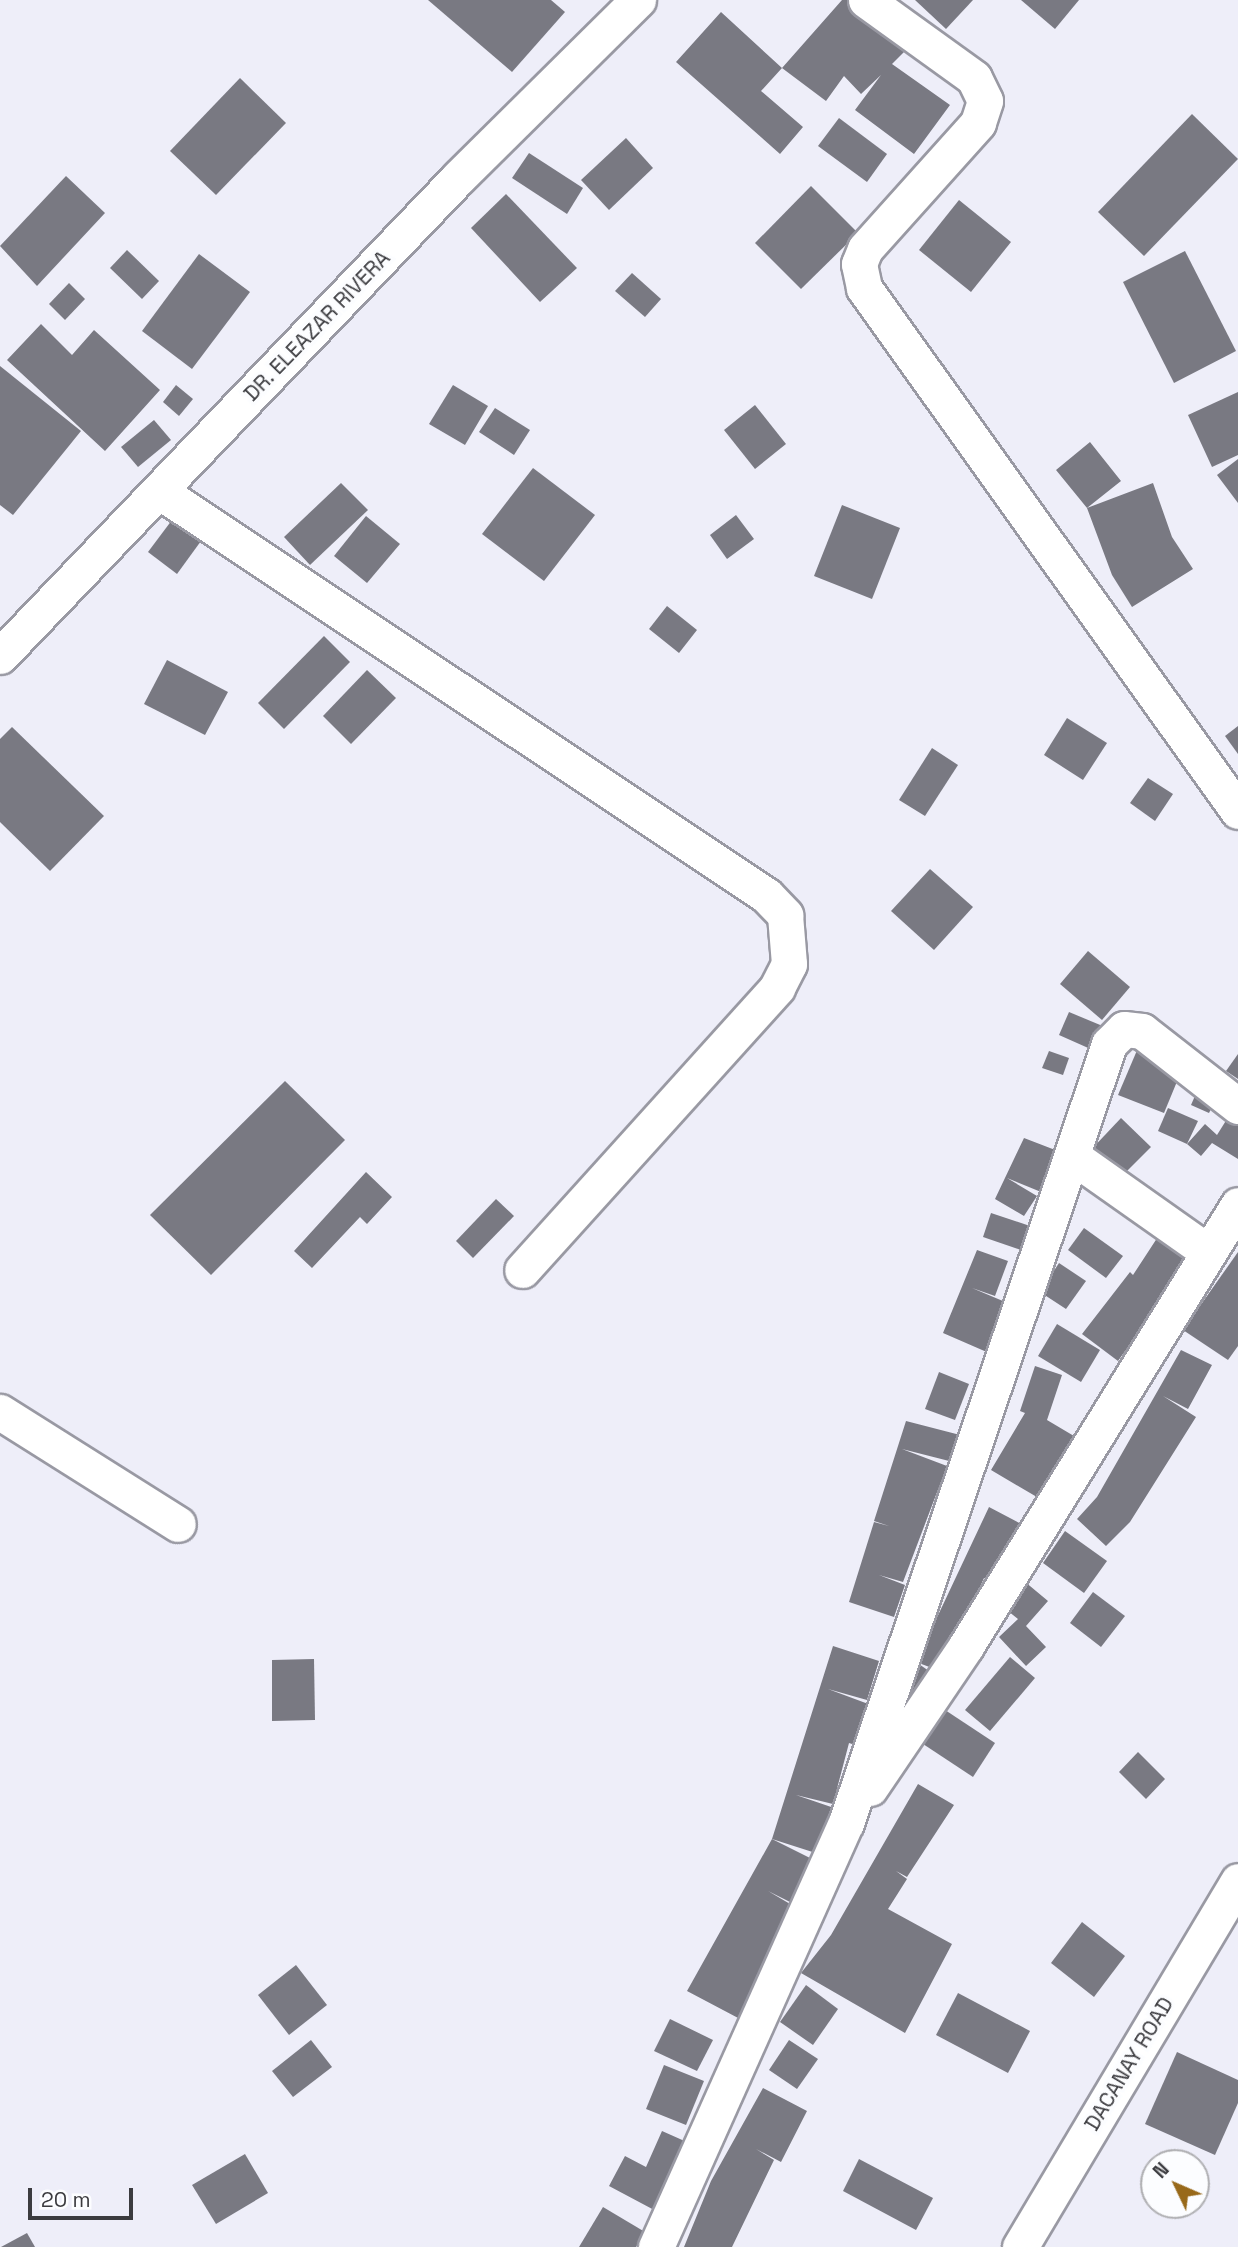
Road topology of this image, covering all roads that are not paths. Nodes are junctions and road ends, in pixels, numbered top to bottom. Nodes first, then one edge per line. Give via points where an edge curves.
1 (638, 0) edge
2 (866, 0) edge
3 (159, 491) junction
4 (0, 656) edge
5 (1238, 811) edge
6 (1238, 1106) edge
7 (1072, 1156) junction
8 (1238, 1205) edge
9 (1208, 1252) junction
10 (522, 1270) dead end
11 (0, 1412) edge
12 (178, 1524) dead end
13 (846, 1823) junction
14 (1238, 1881) edge
15 (656, 2247) edge
16 (1020, 2247) edge

1 - 3 street, DR. ELEAZAR RIVERA via 459,177
2 - 5 street via 974,78 985,101 978,123 865,249 859,264 864,288
3 - 4 street, DR. ELEAZAR RIVERA
3 - 10 street via 766,895 785,915 789,964 777,988
6 - 7 street via 1142,1031 1124,1029 1109,1044
7 - 9 street
7 - 13 street
8 - 9 street
9 - 13 street via 966,1646
11 - 12 street
13 - 15 street
14 - 16 street, DACANAY ROAD

